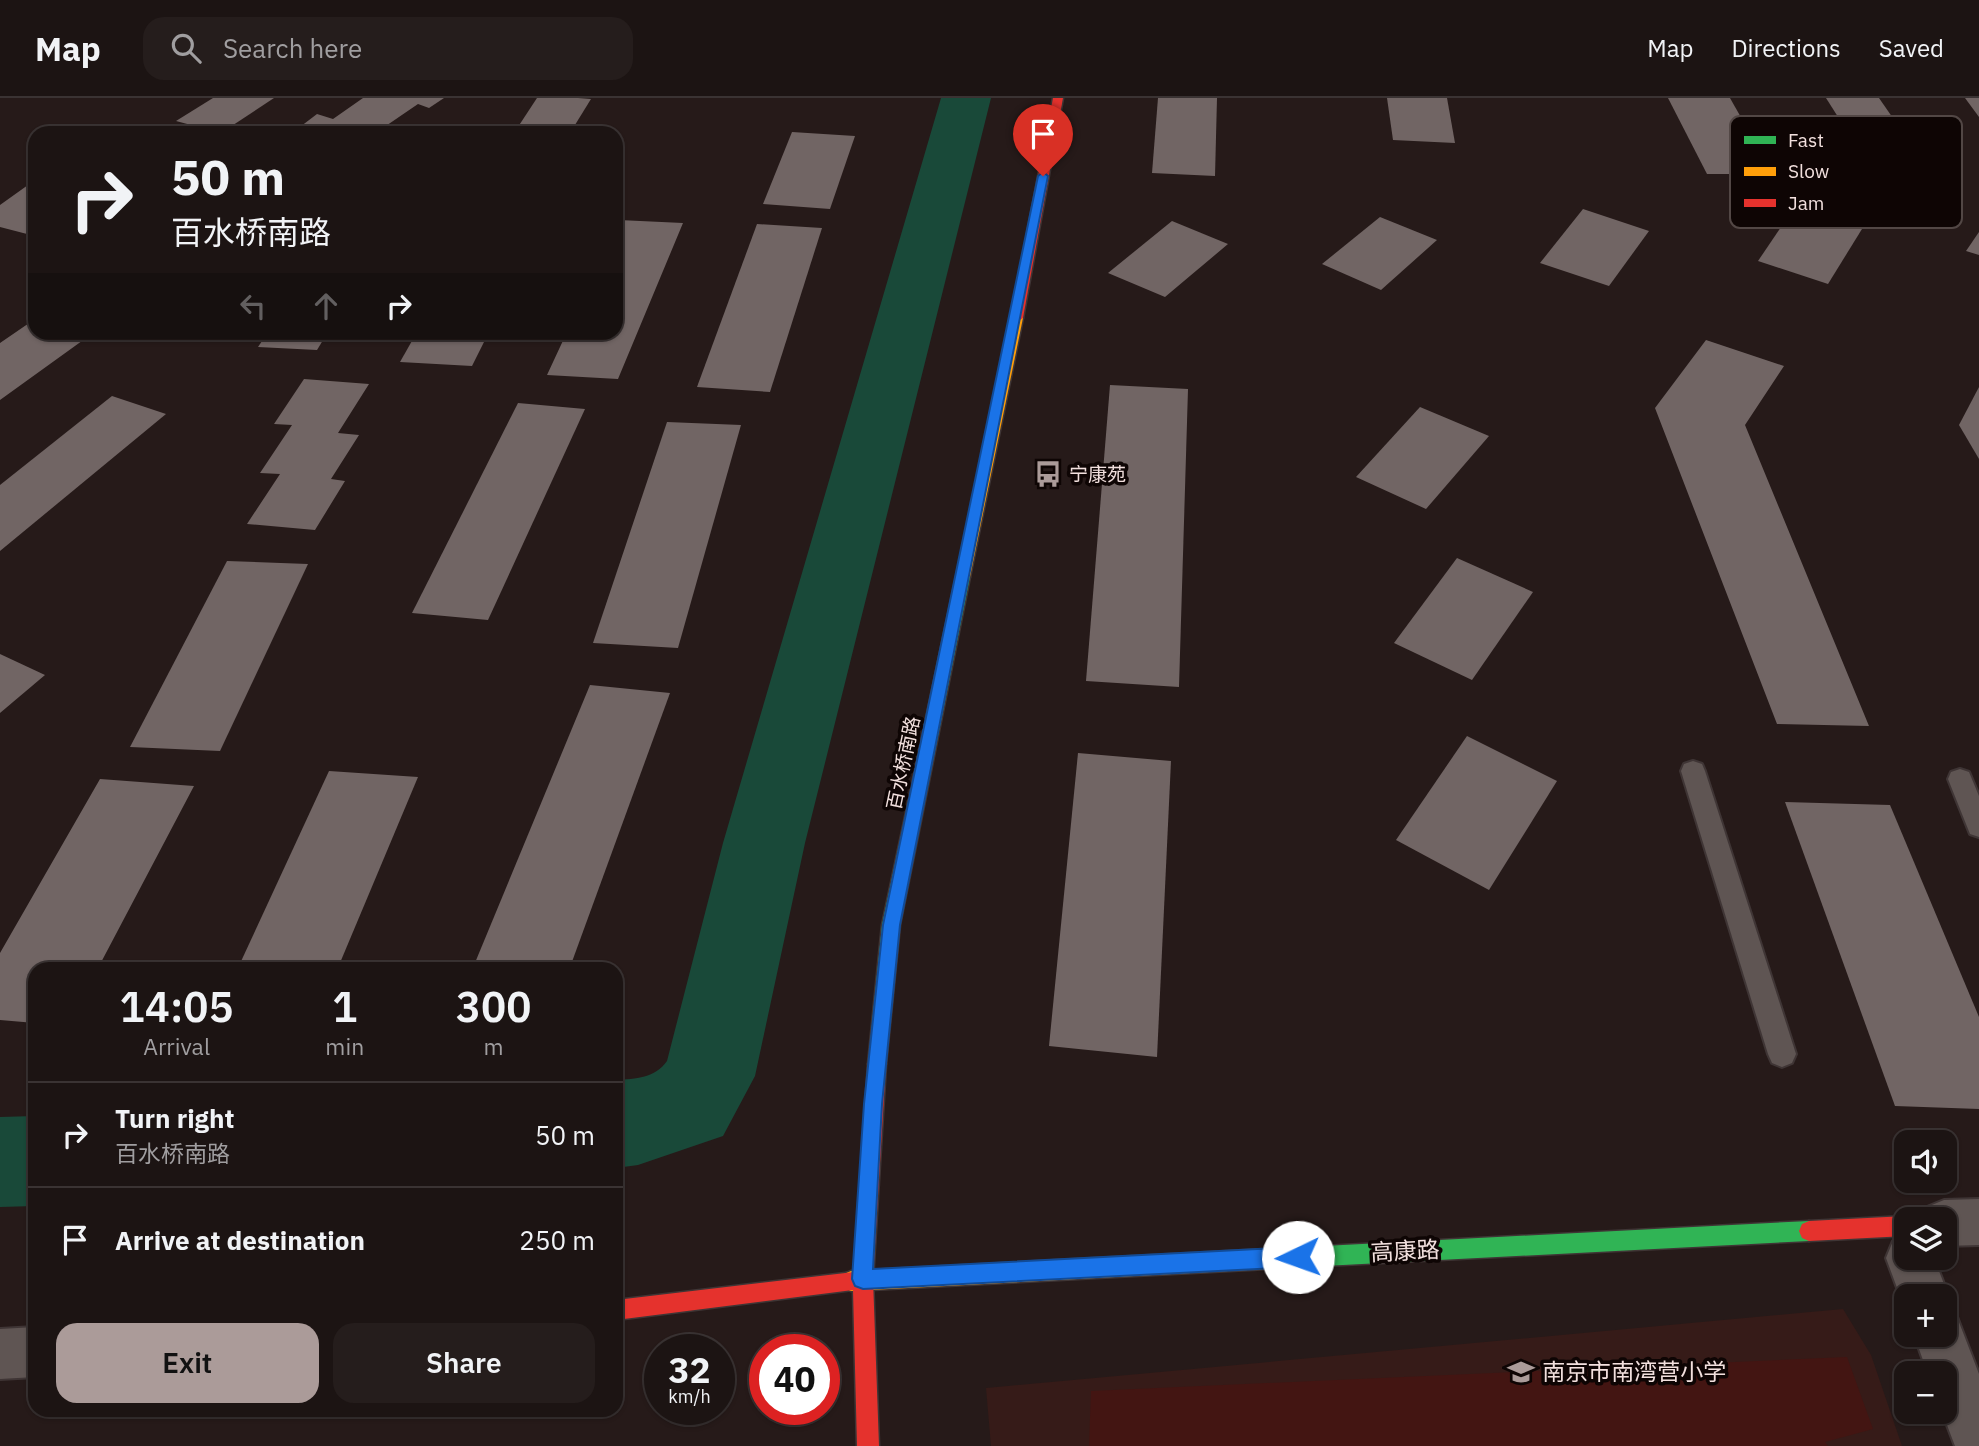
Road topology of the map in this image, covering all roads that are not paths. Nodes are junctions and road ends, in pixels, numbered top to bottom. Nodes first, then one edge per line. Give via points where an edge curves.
1 (1058, 98) edge
2 (1693, 771) dead end
3 (1960, 779) dead end
4 (1979, 827) edge
5 (1782, 1054) dead end
6 (1979, 1222) edge
7 (1957, 1223) edge
8 (1894, 1240) edge
9 (863, 1279) junction
10 (623, 1309) edge
11 (1943, 1347) edge
12 (28, 1352) edge
13 (0, 1354) edge
14 (1979, 1443) edge
15 (868, 1446) edge

1 - 9 street, 百水桥南路 via 891,925 873,1104
2 - 5 lane
3 - 4 lane
6 - 7 street
8 - 9 street, 高康路
9 - 10 street, 高康路
9 - 15 street, 百水桥南路
11 - 14 street
12 - 13 street

